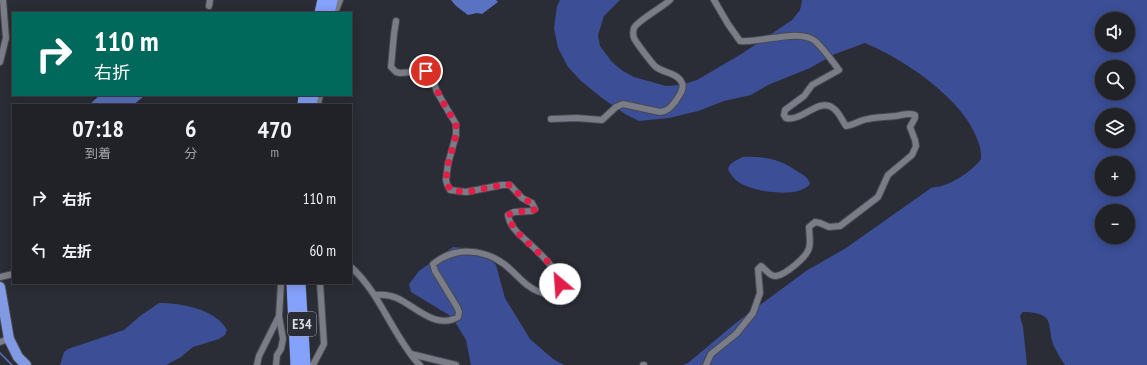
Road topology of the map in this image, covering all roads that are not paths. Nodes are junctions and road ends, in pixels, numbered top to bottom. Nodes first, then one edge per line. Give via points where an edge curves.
1 (3, 0) edge
2 (323, 0) edge
3 (332, 0) edge
4 (340, 0) edge
5 (670, 0) edge
6 (714, 0) edge
7 (320, 12) edge
8 (329, 12) edge
9 (335, 12) edge
10 (396, 21) dead end
11 (0, 62) edge
12 (551, 119) dead end
13 (352, 267) edge
14 (12, 274) edge
15 (0, 277) edge
16 (281, 284) edge
17 (292, 284) edge
18 (300, 284) edge
19 (320, 284) edge
20 (0, 287) edge
21 (375, 295) junction
22 (279, 316) junction
23 (4, 341) edge
24 (411, 354) junction
25 (26, 365) edge
26 (257, 365) edge
27 (276, 365) edge
28 (296, 365) edge
29 (305, 365) edge
30 (313, 365) edge
31 (420, 365) edge
32 (456, 365) edge
33 (706, 365) edge

1 - 11 street via 6,38
2 - 7 highway
3 - 8 highway
4 - 9 street
5 - 12 street via 634,29 634,38 655,67 679,78 683,83 681,93 670,108 660,112 623,104 602,120
6 - 33 street via 740,41 761,41 792,35 808,37 815,41 839,70 812,85 804,96 785,110 786,118 801,116 817,106 828,105 846,126 866,119 910,113 915,115 910,127 916,146 912,155 888,175 878,197 840,226 829,228 820,222 814,222 809,227 807,254 784,273 776,276 761,266 758,268 760,293 753,313 736,334 711,354
10 - 21 street via 391,67 400,73 426,71 456,124 446,180 450,190 466,192 510,185 522,198 532,203 535,209 514,212 508,215 509,222 548,262 560,284 557,290 549,294 535,291 498,260 481,253 455,253 442,257 433,264 459,312 458,317 452,321 432,319 399,299
13 - 21 street
14 - 15 street
16 - 22 street
17 - 28 highway, E34
18 - 29 highway, E34
19 - 30 street via 324,344
20 - 23 highway
21 - 24 street
22 - 26 street
22 - 27 street via 283,339
23 - 25 highway
24 - 31 street
24 - 32 street

